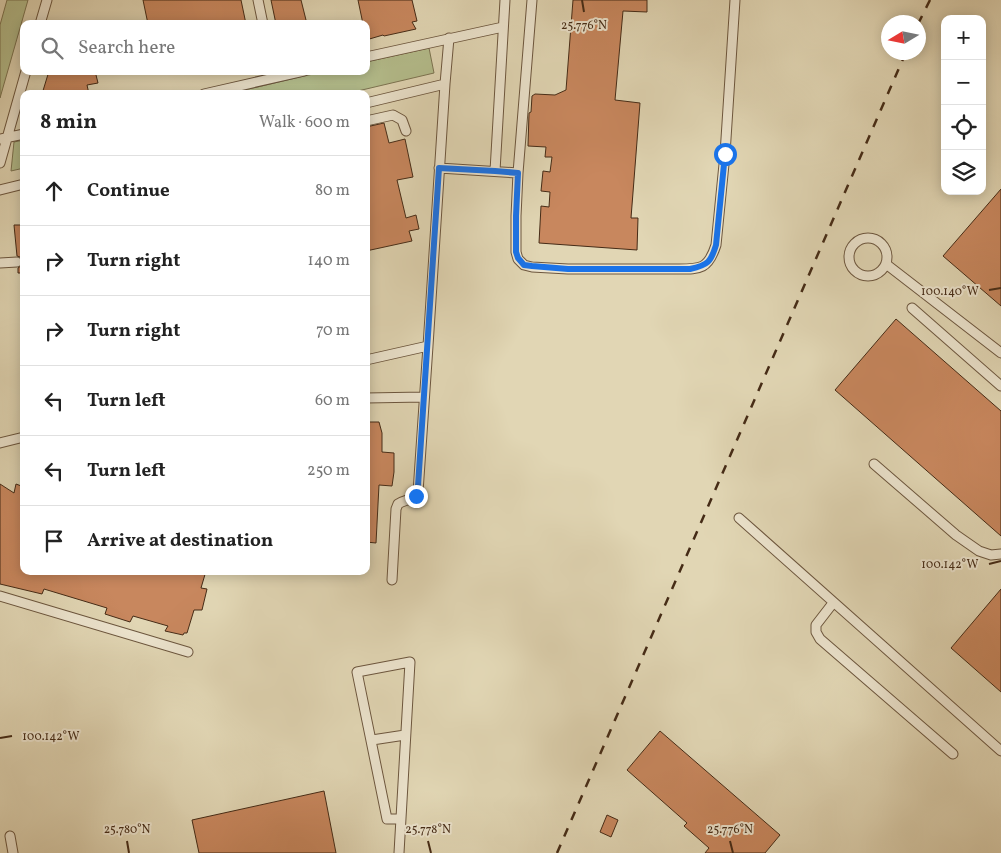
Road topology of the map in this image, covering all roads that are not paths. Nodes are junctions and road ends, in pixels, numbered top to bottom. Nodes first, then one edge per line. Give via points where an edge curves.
1 (47, 0) edge
2 (258, 0) edge
3 (505, 0) edge
4 (532, 0) edge
5 (736, 0) edge
6 (41, 20) edge
7 (262, 20) edge
8 (503, 26) junction
9 (449, 38) junction
10 (370, 56) edge
11 (25, 75) edge
12 (274, 75) edge
13 (445, 84) junction
14 (219, 90) edge
15 (370, 102) edge
16 (370, 120) edge
17 (406, 131) dead end
18 (20, 135) edge
19 (3, 139) edge
20 (0, 163) edge
21 (439, 168) junction
22 (495, 171) junction
23 (518, 173) junction
24 (20, 185) edge
25 (0, 190) edge
26 (18, 262) dead end
27 (0, 263) edge
28 (886, 264) junction
29 (912, 308) dead end
30 (428, 346) junction
31 (1001, 353) edge
32 (370, 359) edge
33 (1001, 386) edge
34 (424, 397) junction
35 (370, 398) edge
36 (20, 438) edge
37 (0, 442) edge
38 (874, 464) dead end
39 (739, 518) dead end
40 (1001, 554) edge
41 (392, 580) dead end
42 (0, 596) edge
43 (834, 602) junction
44 (188, 652) dead end
45 (406, 735) junction
46 (372, 740) junction
47 (1001, 750) edge
48 (953, 754) dead end
49 (401, 819) junction
50 (10, 836) dead end
51 (12, 853) edge
52 (399, 853) edge

1 - 6 street
2 - 7 street
3 - 8 street
4 - 23 street
5 - 23 street via 725,154 716,236 708,264 690,269 568,269 524,265 516,252
8 - 9 street
8 - 22 street
9 - 10 street
9 - 13 street
11 - 19 street
12 - 14 street
13 - 15 street
13 - 21 street
16 - 17 street via 393,115 402,120
18 - 19 street
19 - 20 street
21 - 22 street
21 - 30 street
22 - 23 street
24 - 25 street
26 - 27 street
28 - 28 street via 887,253 881,242 862,239 852,247 850,260 861,275 878,274
28 - 31 street
29 - 33 street
30 - 32 street
30 - 34 street
34 - 35 street
34 - 41 street via 418,492 412,499 400,502 396,509
36 - 37 street
38 - 40 street via 956,535 979,551
39 - 43 street
42 - 44 street
43 - 47 street
43 - 48 street via 816,625 820,640
45 - 46 street
45 - 46 street via 410,662 357,672
45 - 49 street
46 - 49 street via 387,819
49 - 52 street
50 - 51 street

